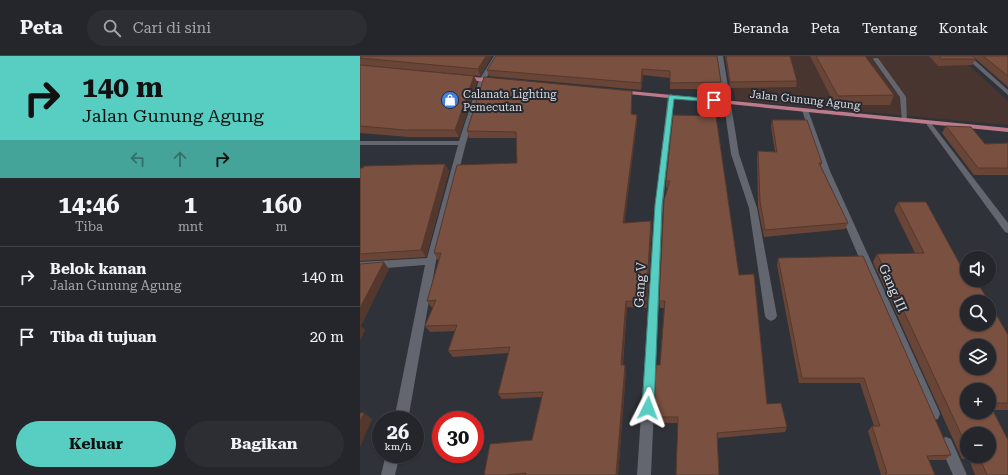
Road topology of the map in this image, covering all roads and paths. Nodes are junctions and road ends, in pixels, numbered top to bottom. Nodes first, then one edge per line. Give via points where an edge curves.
1 (497, 56) edge
2 (720, 56) edge
3 (968, 56) edge
4 (876, 59) dead end
5 (452, 77) edge
6 (482, 80) junction
7 (506, 82) edge
8 (616, 92) edge
9 (1008, 93) edge
10 (671, 96) junction
11 (728, 102) junction
12 (805, 110) junction
13 (905, 121) junction
14 (929, 124) junction
15 (1008, 130) edge
16 (360, 143) edge
17 (462, 143) junction
18 (1008, 230) edge
19 (432, 261) junction
20 (360, 266) edge
21 (772, 316) dead end
22 (403, 411) edge
23 (391, 463) edge
24 (388, 475) edge
25 (644, 475) edge
26 (960, 475) edge

1 - 6 street
2 - 11 street
3 - 9 street
4 - 13 street via 903,97
5 - 6 main road
6 - 7 main road
6 - 17 street
8 - 10 main road, Jalan Gunung Agung
10 - 11 main road, Jalan Gunung Agung
10 - 25 street, Gang V via 658,205
11 - 12 main road, Jalan Gunung Agung
11 - 21 street via 735,154 753,208
12 - 13 main road, Jalan Gunung Agung
12 - 26 street, Gang III via 826,170
13 - 14 main road, Jalan Gunung Agung
14 - 15 main road, Jalan Gunung Agung
14 - 18 street
16 - 17 street
17 - 19 street via 453,166
19 - 20 street
19 - 22 street
23 - 24 street

